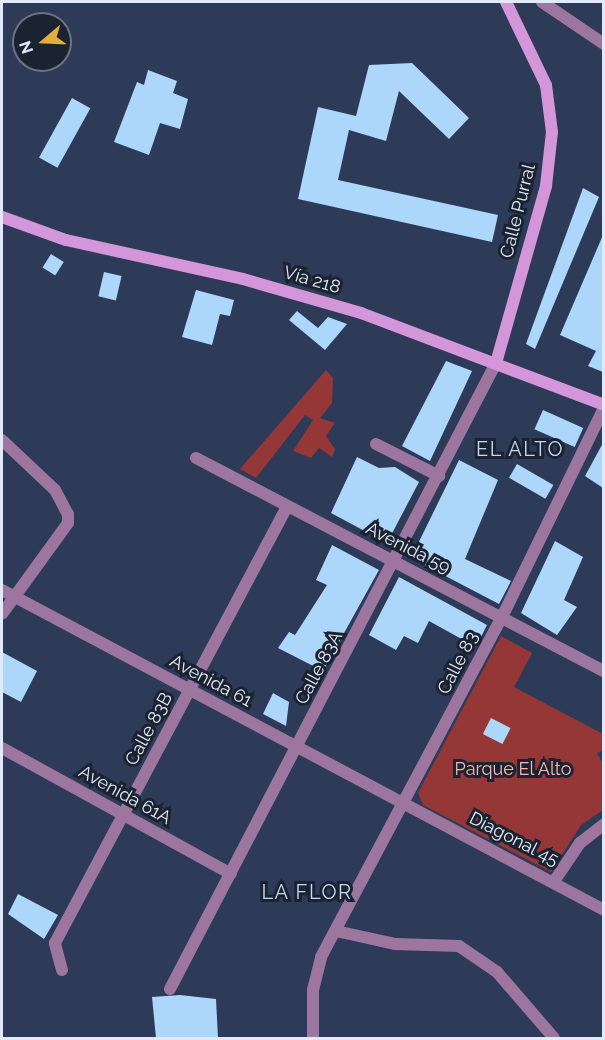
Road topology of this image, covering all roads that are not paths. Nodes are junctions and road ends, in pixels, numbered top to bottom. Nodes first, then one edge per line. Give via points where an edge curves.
1 (507, 2) edge
2 (542, 2) edge
3 (603, 44) edge
4 (2, 217) edge
5 (496, 363) junction
6 (603, 406) edge
7 (2, 440) edge
8 (376, 444) dead end
9 (196, 458) dead end
10 (439, 476) junction
11 (287, 507) junction
12 (397, 562) junction
13 (2, 590) edge
14 (14, 596) junction
15 (2, 614) edge
16 (502, 617) junction
17 (603, 671) edge
18 (190, 690) junction
19 (297, 747) junction
20 (2, 748) edge
21 (405, 804) junction
22 (123, 815) junction
23 (603, 824) edge
24 (231, 874) junction
25 (555, 880) junction
26 (603, 910) edge
27 (336, 932) junction
28 (62, 970) dead end
29 (170, 989) dead end
30 (313, 1038) edge
31 (554, 1038) edge

1 - 5 main road, Calle Purral via 546,85 552,132 546,186
2 - 3 street
4 - 5 main road, Vía 218 via 66,240 243,279 361,313
5 - 6 main road, Vía 218
5 - 10 street, Calle 83A
6 - 16 street, Calle 83
7 - 14 street via 64,503 68,523
8 - 10 street
9 - 11 street, Avenida 59
10 - 12 street, Calle 83A
11 - 12 street, Avenida 59
11 - 18 street, Calle 83B
12 - 16 street, Avenida 59
12 - 19 street, Calle 83A
13 - 14 street, Avenida 61
14 - 15 street
14 - 18 street, Avenida 61
16 - 17 street, Avenida 59
16 - 21 street, Calle 83
18 - 19 street, Avenida 61
18 - 22 street, Calle 83B
19 - 21 street, Avenida 61
19 - 24 street, Calle 83A
20 - 22 street, Avenida 61A
21 - 25 street, Diagonal 45
21 - 27 street, Calle 83
22 - 24 street, Avenida 61A
22 - 28 street, Calle 83B via 55,943
23 - 25 street via 580,843
24 - 29 street, Calle 83A
25 - 26 street, Diagonal 45
27 - 30 street via 321,957 312,990
27 - 31 street via 395,944 459,946 497,972

